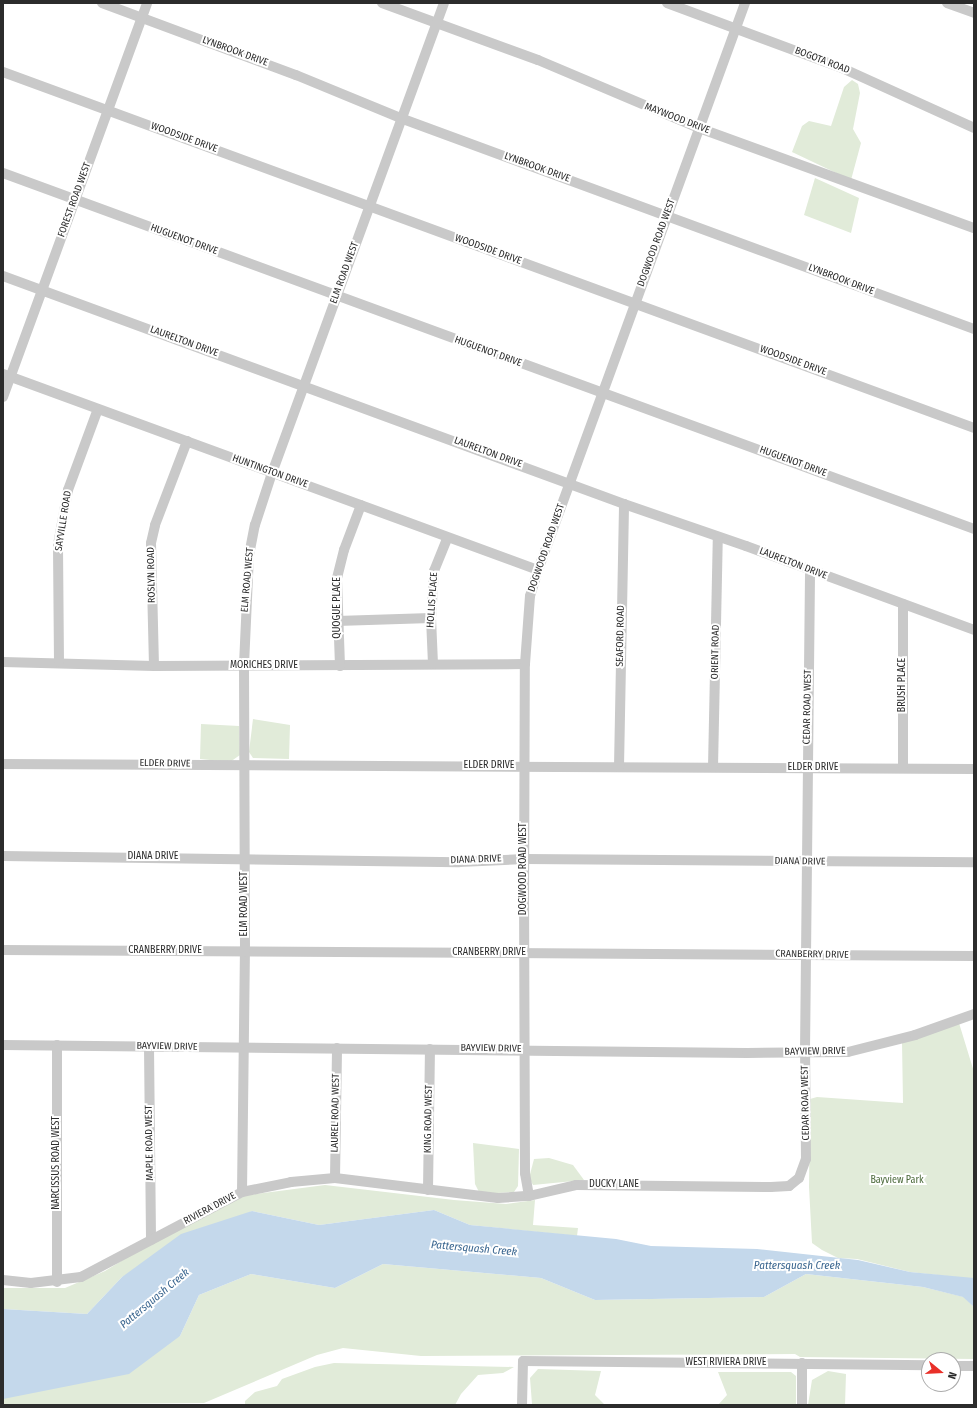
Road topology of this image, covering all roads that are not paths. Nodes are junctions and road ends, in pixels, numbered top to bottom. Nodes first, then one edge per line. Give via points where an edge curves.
1 (102, 3) edge
2 (147, 3) edge
3 (382, 3) edge
4 (444, 3) edge
5 (667, 3) edge
6 (745, 3) edge
7 (947, 3) edge
8 (974, 13) edge
9 (142, 18) junction
10 (437, 23) junction
11 (736, 28) junction
12 (3, 72) edge
13 (108, 110) junction
14 (403, 119) junction
15 (699, 128) junction
16 (974, 128) edge
17 (3, 173) edge
18 (75, 200) junction
19 (369, 207) junction
20 (666, 216) junction
21 (974, 228) edge
22 (3, 276) edge
23 (42, 290) junction
24 (336, 296) junction
25 (635, 303) junction
26 (974, 329) edge
27 (7, 375) edge
28 (304, 386) junction
29 (602, 394) junction
30 (3, 397) edge
31 (98, 409) junction
32 (974, 428) edge
33 (187, 441) junction
34 (272, 473) junction
35 (570, 483) junction
36 (624, 504) junction
37 (361, 505) junction
38 (974, 529) edge
39 (718, 537) junction
40 (447, 538) junction
41 (538, 570) junction
42 (810, 571) junction
43 (904, 604) junction
44 (430, 618) junction
45 (337, 621) junction
46 (974, 630) edge
47 (3, 662) edge
48 (59, 662) junction
49 (433, 664) junction
50 (525, 664) junction
51 (244, 665) junction
52 (154, 666) junction
53 (340, 666) junction
54 (3, 764) edge
55 (245, 765) junction
56 (526, 766) junction
57 (903, 766) junction
58 (619, 767) junction
59 (713, 767) junction
60 (808, 768) junction
61 (974, 769) edge
62 (3, 856) edge
63 (245, 858) junction
64 (525, 859) junction
65 (808, 862) junction
66 (974, 862) edge
67 (3, 950) edge
68 (245, 952) junction
69 (524, 953) junction
70 (807, 955) junction
71 (974, 956) edge
72 (974, 1014) edge
73 (3, 1045) edge
74 (57, 1045) junction
75 (149, 1046) junction
76 (243, 1048) junction
77 (338, 1048) junction
78 (430, 1049) junction
79 (526, 1050) junction
80 (805, 1052) junction
81 (335, 1178) junction
82 (799, 1178) joint
83 (428, 1190) junction
84 (242, 1192) junction
85 (529, 1196) junction
86 (151, 1240) junction
87 (3, 1280) edge
88 (57, 1282) junction
89 (802, 1363) junction
90 (921, 1365) edge
91 (961, 1366) edge
92 (974, 1366) edge
93 (522, 1405) edge
94 (802, 1405) edge

1 - 9 street, LYNBROOK DRIVE
2 - 9 street, FOREST ROAD WEST
3 - 10 street, MAYWOOD DRIVE
4 - 10 street, ELM ROAD WEST
5 - 11 street, BOGOTA ROAD
6 - 11 street, DOGWOOD ROAD WEST
7 - 8 street
9 - 13 street, FOREST ROAD WEST
9 - 14 street, LYNBROOK DRIVE via 296,75
10 - 14 street, ELM ROAD WEST
10 - 15 street, MAYWOOD DRIVE via 538,60
11 - 15 street, DOGWOOD ROAD WEST
11 - 16 street, BOGOTA ROAD via 842,68
12 - 13 street, WOODSIDE DRIVE
13 - 18 street, FOREST ROAD WEST
13 - 19 street, WOODSIDE DRIVE
14 - 19 street, ELM ROAD WEST
14 - 20 street, LYNBROOK DRIVE
15 - 20 street, DOGWOOD ROAD WEST
15 - 21 street, MAYWOOD DRIVE
17 - 18 street, HUGUENOT DRIVE
18 - 23 street, FOREST ROAD WEST
18 - 24 street, HUGUENOT DRIVE
19 - 24 street, ELM ROAD WEST
19 - 25 street, WOODSIDE DRIVE
20 - 25 street, DOGWOOD ROAD WEST
20 - 26 street, LYNBROOK DRIVE
22 - 23 street, LAURELTON DRIVE
23 - 27 street, FOREST ROAD WEST
23 - 28 street, LAURELTON DRIVE
24 - 28 street, ELM ROAD WEST
24 - 29 street, HUGUENOT DRIVE
25 - 29 street, DOGWOOD ROAD WEST
25 - 32 street, WOODSIDE DRIVE
27 - 30 street, FOREST ROAD WEST
27 - 31 street, HUNTINGTON DRIVE
28 - 34 street, ELM ROAD WEST
28 - 35 street, LAURELTON DRIVE
29 - 35 street, DOGWOOD ROAD WEST
29 - 38 street, HUGUENOT DRIVE
31 - 33 street, HUNTINGTON DRIVE
31 - 48 street, SAYVILLE ROAD via 68,490 58,545
33 - 34 street, HUNTINGTON DRIVE
33 - 52 street, ROSLYN ROAD via 155,525 151,543
34 - 37 street, HUNTINGTON DRIVE
34 - 51 street, ELM ROAD WEST via 255,524 249,555
35 - 36 street, LAURELTON DRIVE
35 - 41 street, DOGWOOD ROAD WEST
36 - 39 street, LAURELTON DRIVE
36 - 58 street, SEAFORD ROAD
37 - 40 street, HUNTINGTON DRIVE
37 - 45 street, QUOGUE PLACE via 340,562
39 - 42 street, LAURELTON DRIVE
39 - 59 street, ORIENT ROAD
40 - 41 street, HUNTINGTON DRIVE
40 - 44 street, HOLLIS PLACE via 434,571
41 - 50 street, DOGWOOD ROAD WEST via 530,596
42 - 43 street, LAURELTON DRIVE
42 - 60 street, CEDAR ROAD WEST
43 - 46 street, LAURELTON DRIVE
43 - 57 street, BRUSH PLACE
44 - 45 street
44 - 49 street, HOLLIS PLACE
45 - 53 street, QUOGUE PLACE
47 - 48 street, MORICHES DRIVE
48 - 52 street, MORICHES DRIVE
49 - 50 street, MORICHES DRIVE
49 - 53 street, MORICHES DRIVE
50 - 56 street, DOGWOOD ROAD WEST
51 - 52 street, MORICHES DRIVE
51 - 53 street, MORICHES DRIVE
51 - 55 street, ELM ROAD WEST
54 - 55 street, ELDER DRIVE
55 - 56 street, ELDER DRIVE
55 - 63 street, ELM ROAD WEST
56 - 58 street, ELDER DRIVE
56 - 64 street, DOGWOOD ROAD WEST
57 - 60 street, ELDER DRIVE
57 - 61 street, ELDER DRIVE
58 - 59 street, ELDER DRIVE
59 - 60 street, ELDER DRIVE
60 - 65 street, CEDAR ROAD WEST
62 - 63 street, DIANA DRIVE
63 - 64 street, DIANA DRIVE via 459,862
63 - 68 street, ELM ROAD WEST
64 - 65 street, DIANA DRIVE
64 - 69 street, DOGWOOD ROAD WEST
65 - 66 street, DIANA DRIVE
65 - 70 street, CEDAR ROAD WEST
67 - 68 street, CRANBERRY DRIVE
68 - 69 street, CRANBERRY DRIVE
68 - 76 street, ELM ROAD WEST
69 - 70 street, CRANBERRY DRIVE
69 - 79 street, DOGWOOD ROAD WEST
70 - 71 street, CRANBERRY DRIVE
70 - 80 street, CEDAR ROAD WEST
72 - 80 street, BAYVIEW DRIVE via 863,1050
73 - 74 street, BAYVIEW DRIVE
74 - 75 street, BAYVIEW DRIVE
74 - 88 street, NARCISSUS ROAD WEST
75 - 76 street, BAYVIEW DRIVE
75 - 86 street, MAPLE ROAD WEST
76 - 77 street, BAYVIEW DRIVE
76 - 84 street, ELM ROAD WEST
77 - 78 street, BAYVIEW DRIVE
77 - 81 street, LAUREL ROAD WEST
78 - 79 street, BAYVIEW DRIVE
78 - 83 street, KING ROAD WEST
79 - 80 street, BAYVIEW DRIVE
79 - 85 street, DOGWOOD ROAD WEST via 524,1173
80 - 82 street, CEDAR ROAD WEST via 806,1159
81 - 83 street, RIVIERA DRIVE
81 - 84 street, RIVIERA DRIVE via 291,1182
82 - 85 street, DUCKY LANE via 789,1186 771,1187 576,1185
83 - 85 street, DUCKY LANE via 498,1198
84 - 86 street, RIVIERA DRIVE
86 - 88 street, RIVIERA DRIVE via 81,1277
87 - 88 street, RIVIERA DRIVE
89 - 90 street, WEST RIVIERA DRIVE
89 - 93 street, WEST RIVIERA DRIVE via 523,1361
89 - 94 street
91 - 92 street

